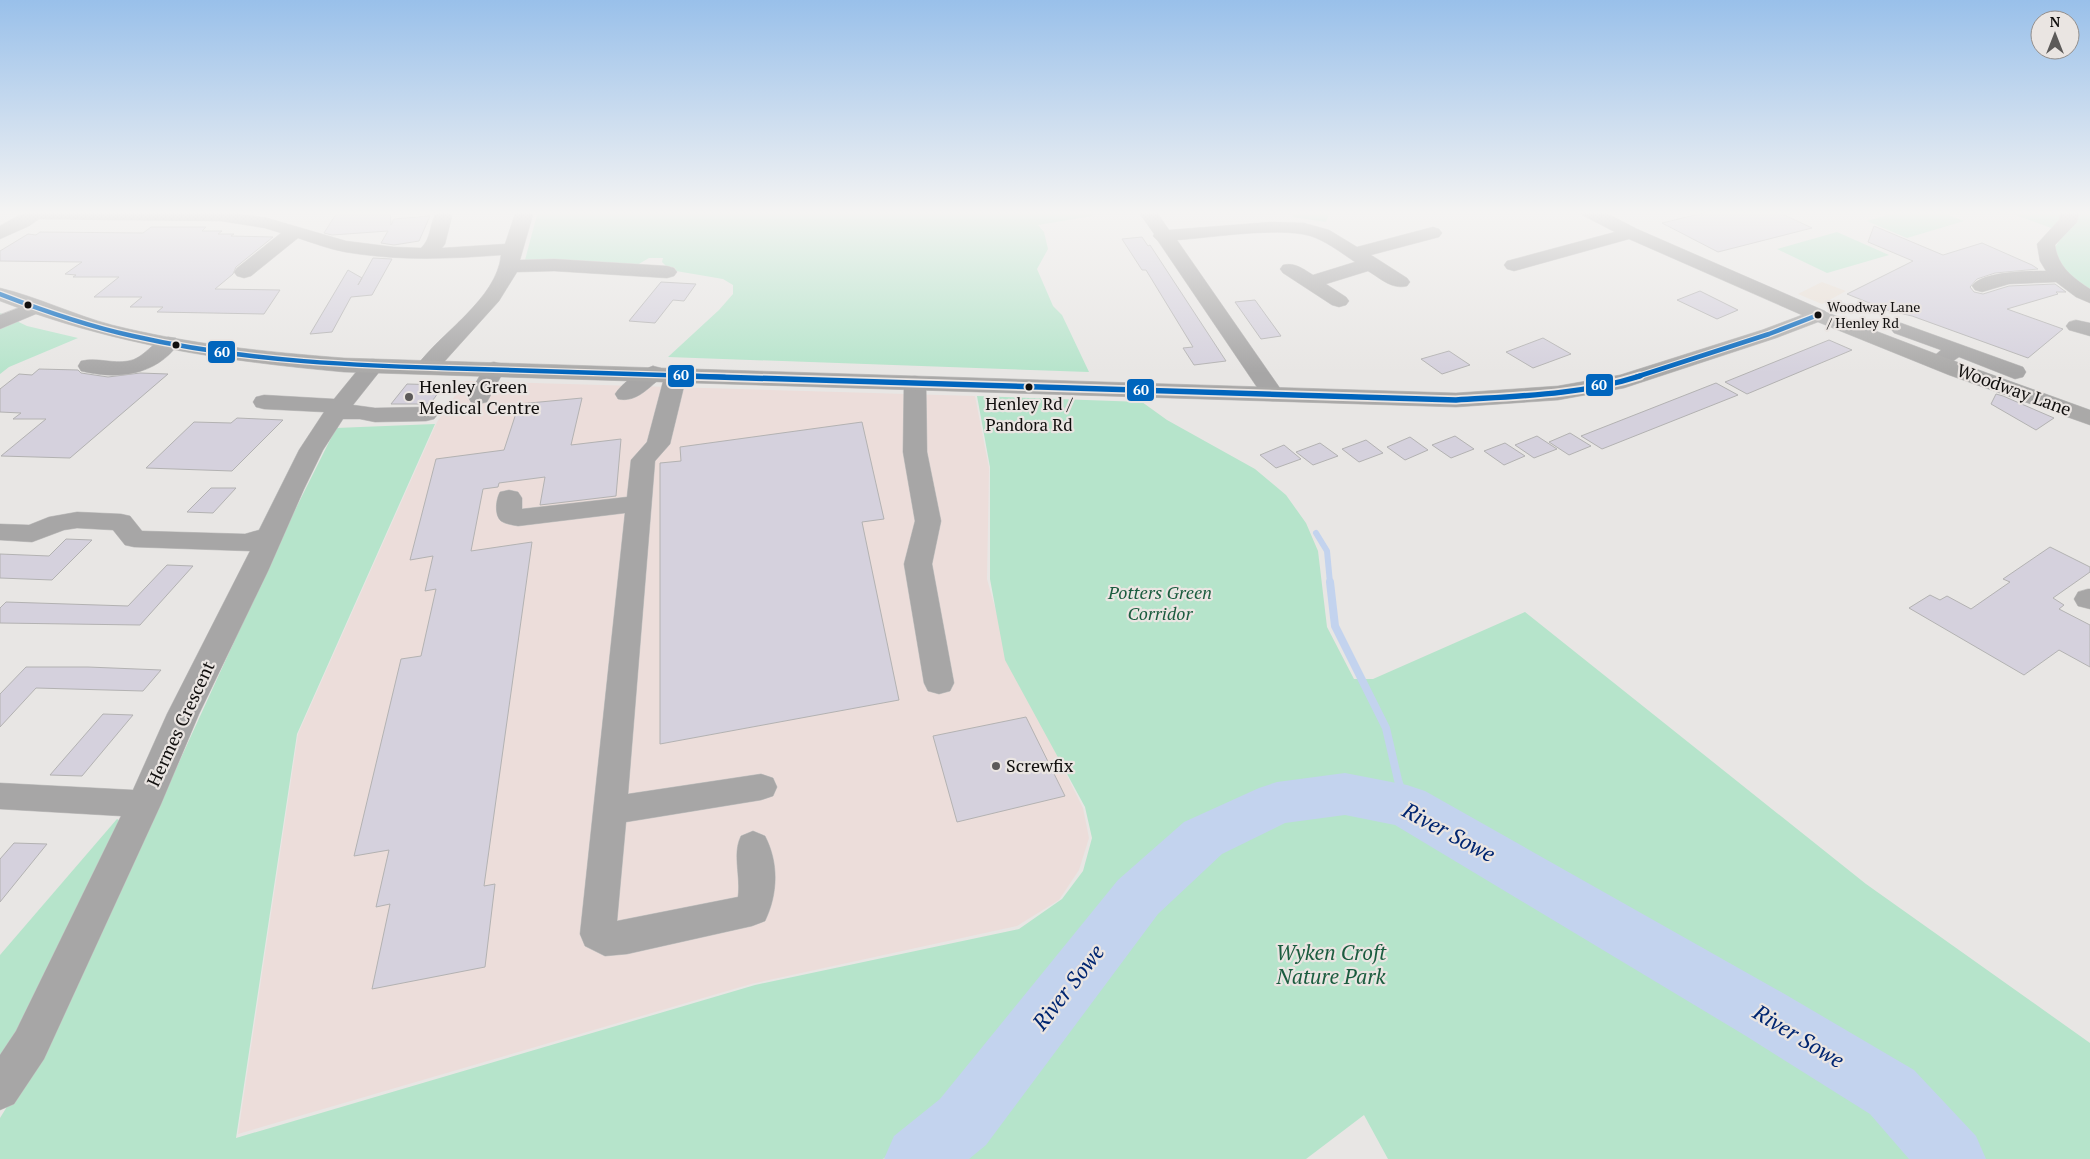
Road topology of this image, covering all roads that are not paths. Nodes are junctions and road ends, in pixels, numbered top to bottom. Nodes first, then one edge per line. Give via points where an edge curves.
1 (253, 265) edge
2 (508, 265) edge
3 (644, 265) edge
4 (1182, 265) edge
5 (1347, 265) edge
6 (1373, 265) edge
7 (1706, 265) edge
8 (2052, 265) edge
9 (1290, 269) dead end
10 (244, 272) dead end
11 (667, 272) dead end
12 (2062, 276) junction
13 (1310, 282) junction
14 (1400, 282) dead end
15 (1982, 286) dead end
16 (0, 294) edge
17 (2090, 298) edge
18 (1339, 301) dead end
19 (36, 307) junction
20 (1818, 315) junction
21 (0, 323) edge
22 (1901, 329) dead end
23 (168, 343) junction
24 (1957, 349) junction
25 (1938, 362) junction
26 (90, 366) dead end
27 (373, 366) junction
28 (427, 367) junction
29 (494, 369) junction
30 (2015, 372) dead end
31 (664, 374) junction
32 (915, 383) junction
33 (626, 394) dead end
34 (1273, 394) junction
35 (479, 397) dead end
36 (264, 402) dead end
37 (338, 409) junction
38 (426, 414) dead end
39 (2090, 418) edge
40 (509, 498) dead end
41 (638, 504) junction
42 (0, 532) edge
43 (269, 536) junction
44 (939, 683) dead end
45 (761, 787) dead end
46 (0, 796) edge
47 (144, 804) junction
48 (609, 811) junction
49 (753, 846) dead end
50 (0, 1090) edge

1 - 10 street
2 - 28 street via 492,297
3 - 11 street
4 - 34 street
5 - 13 street
6 - 14 street
7 - 20 street, Woodway Lane
8 - 12 street
9 - 13 street
12 - 15 street via 2007,278
12 - 17 street
13 - 18 street
16 - 19 main road
19 - 21 street
19 - 23 main road via 105,330
20 - 25 main road, Woodway Lane
20 - 34 main road via 1624,382 1558,393 1456,400
22 - 24 street, Woodway Lane
23 - 26 street via 132,368
23 - 27 main road via 254,356
24 - 25 street, Woodway Lane
24 - 30 street, Woodway Lane
25 - 39 main road, Woodway Lane
27 - 28 main road
27 - 37 street, Hermes Crescent
28 - 29 main road
29 - 31 main road
29 - 35 street
31 - 32 main road
31 - 33 street
31 - 41 street via 658,444 643,460
32 - 34 main road
32 - 44 street via 915,452 928,521 918,564
36 - 37 street
37 - 38 street via 375,415
37 - 43 street, Hermes Crescent via 311,450
40 - 41 street via 510,515 518,518
41 - 48 street
42 - 43 street via 32,534 58,523 77,520 121,522 134,539 246,543
43 - 47 street, Hermes Crescent via 183,714
45 - 48 street
46 - 47 street
47 - 50 street, Hermes Crescent via 30,1045
48 - 49 street via 598,934 605,939 752,910 757,890

